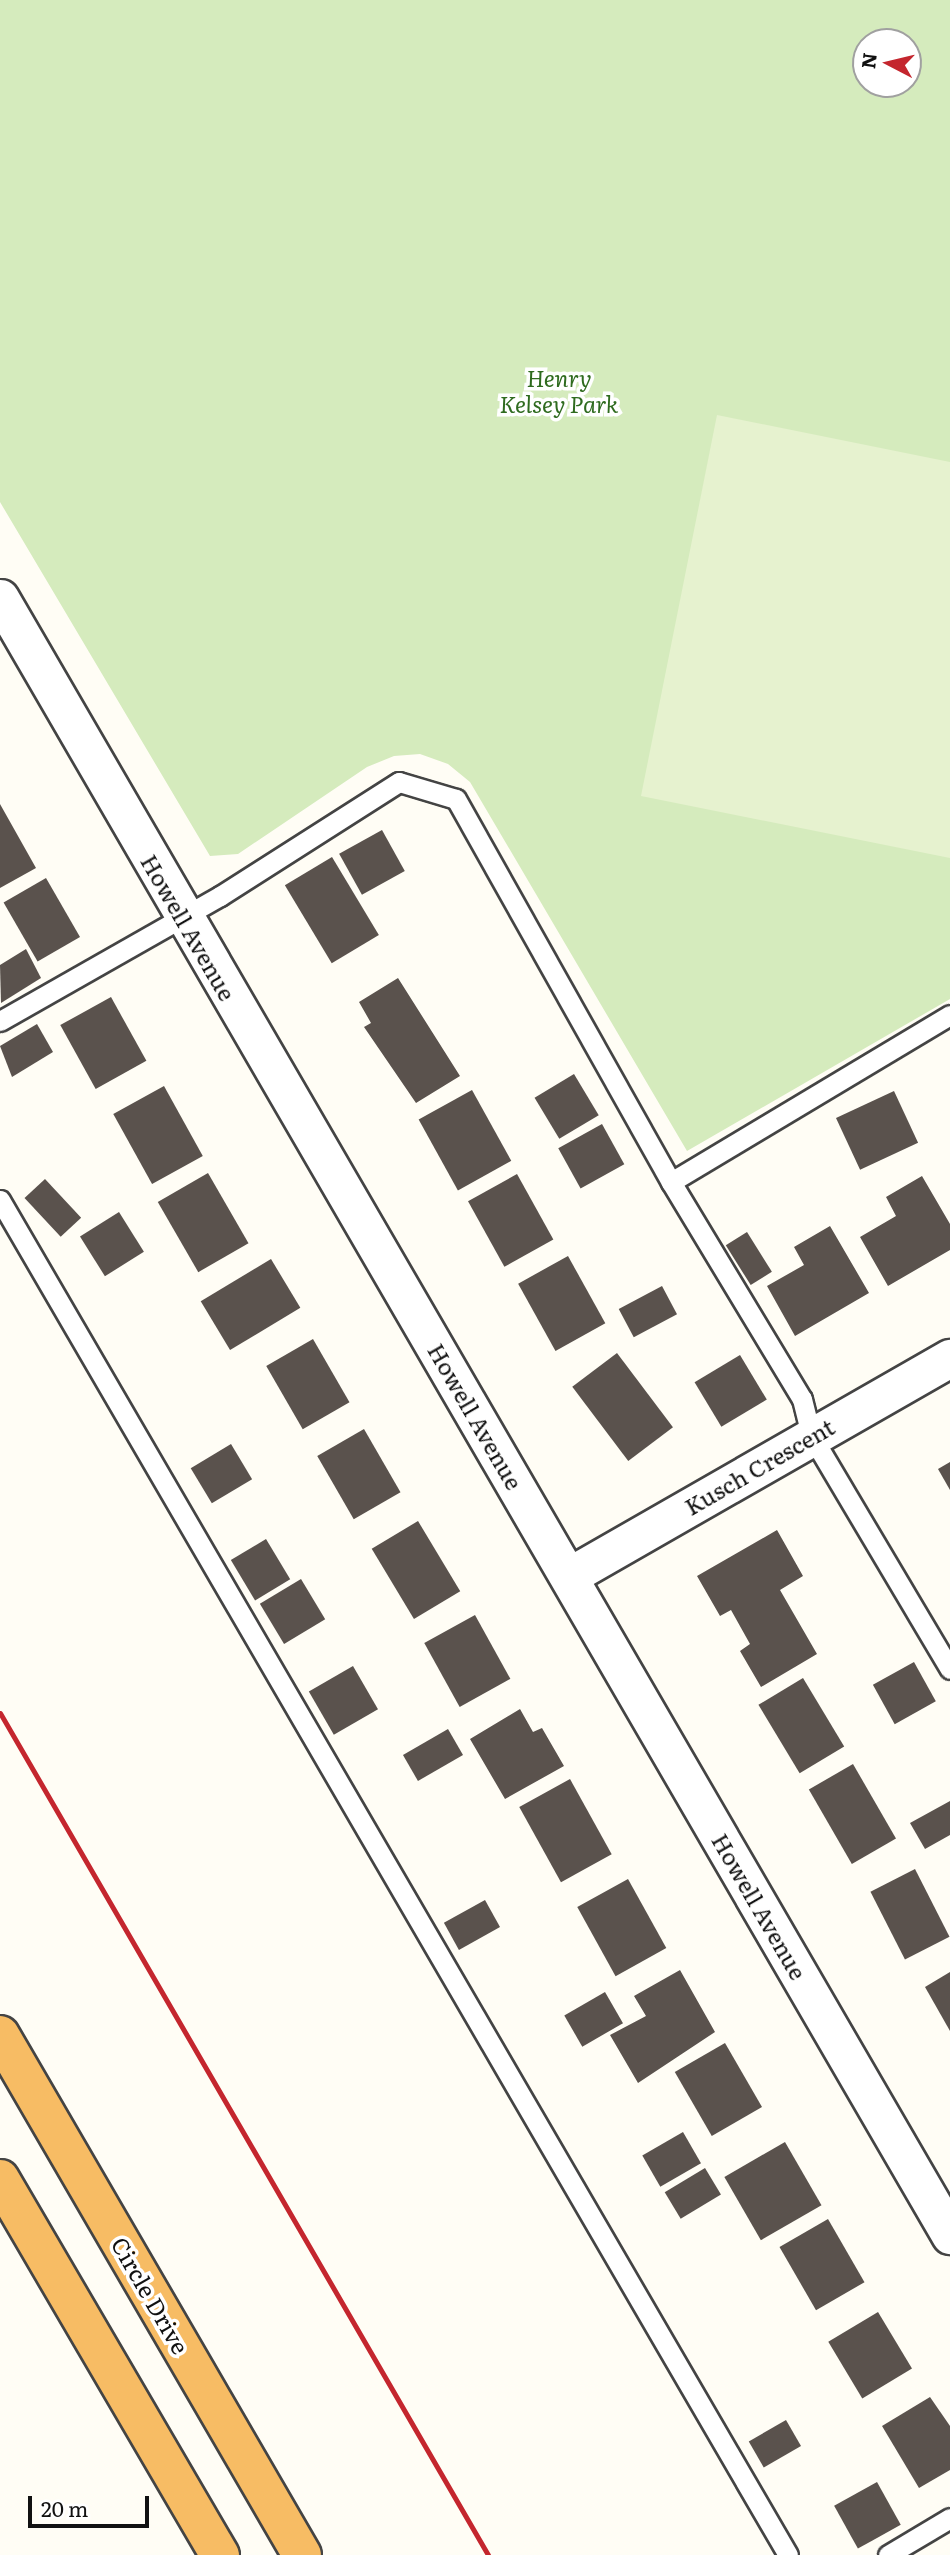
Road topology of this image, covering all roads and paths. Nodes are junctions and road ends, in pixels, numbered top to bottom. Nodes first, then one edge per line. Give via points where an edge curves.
1 (0, 598) edge
2 (183, 916) junction
3 (950, 1015) edge
4 (0, 1021) edge
5 (671, 1182) junction
6 (0, 1200) edge
7 (950, 1359) edge
8 (811, 1436) junction
9 (569, 1576) junction
10 (950, 1669) edge
11 (0, 2035) edge
12 (936, 2178) edge
13 (0, 2179) edge
14 (950, 2235) edge
15 (950, 2518) edge
16 (220, 2555) edge
17 (302, 2555) edge
18 (788, 2555) edge
19 (888, 2555) edge

1 - 2 street, Howell Avenue
2 - 4 lane
2 - 5 lane via 399,782 456,799
2 - 9 street, Howell Avenue
3 - 5 lane
5 - 8 lane via 802,1399
6 - 18 lane
7 - 8 street, Kusch Crescent
8 - 9 street, Kusch Crescent
8 - 10 lane
9 - 12 street, Howell Avenue
11 - 17 highway, Circle Drive
12 - 14 street, Howell Avenue
13 - 16 highway
15 - 19 lane

